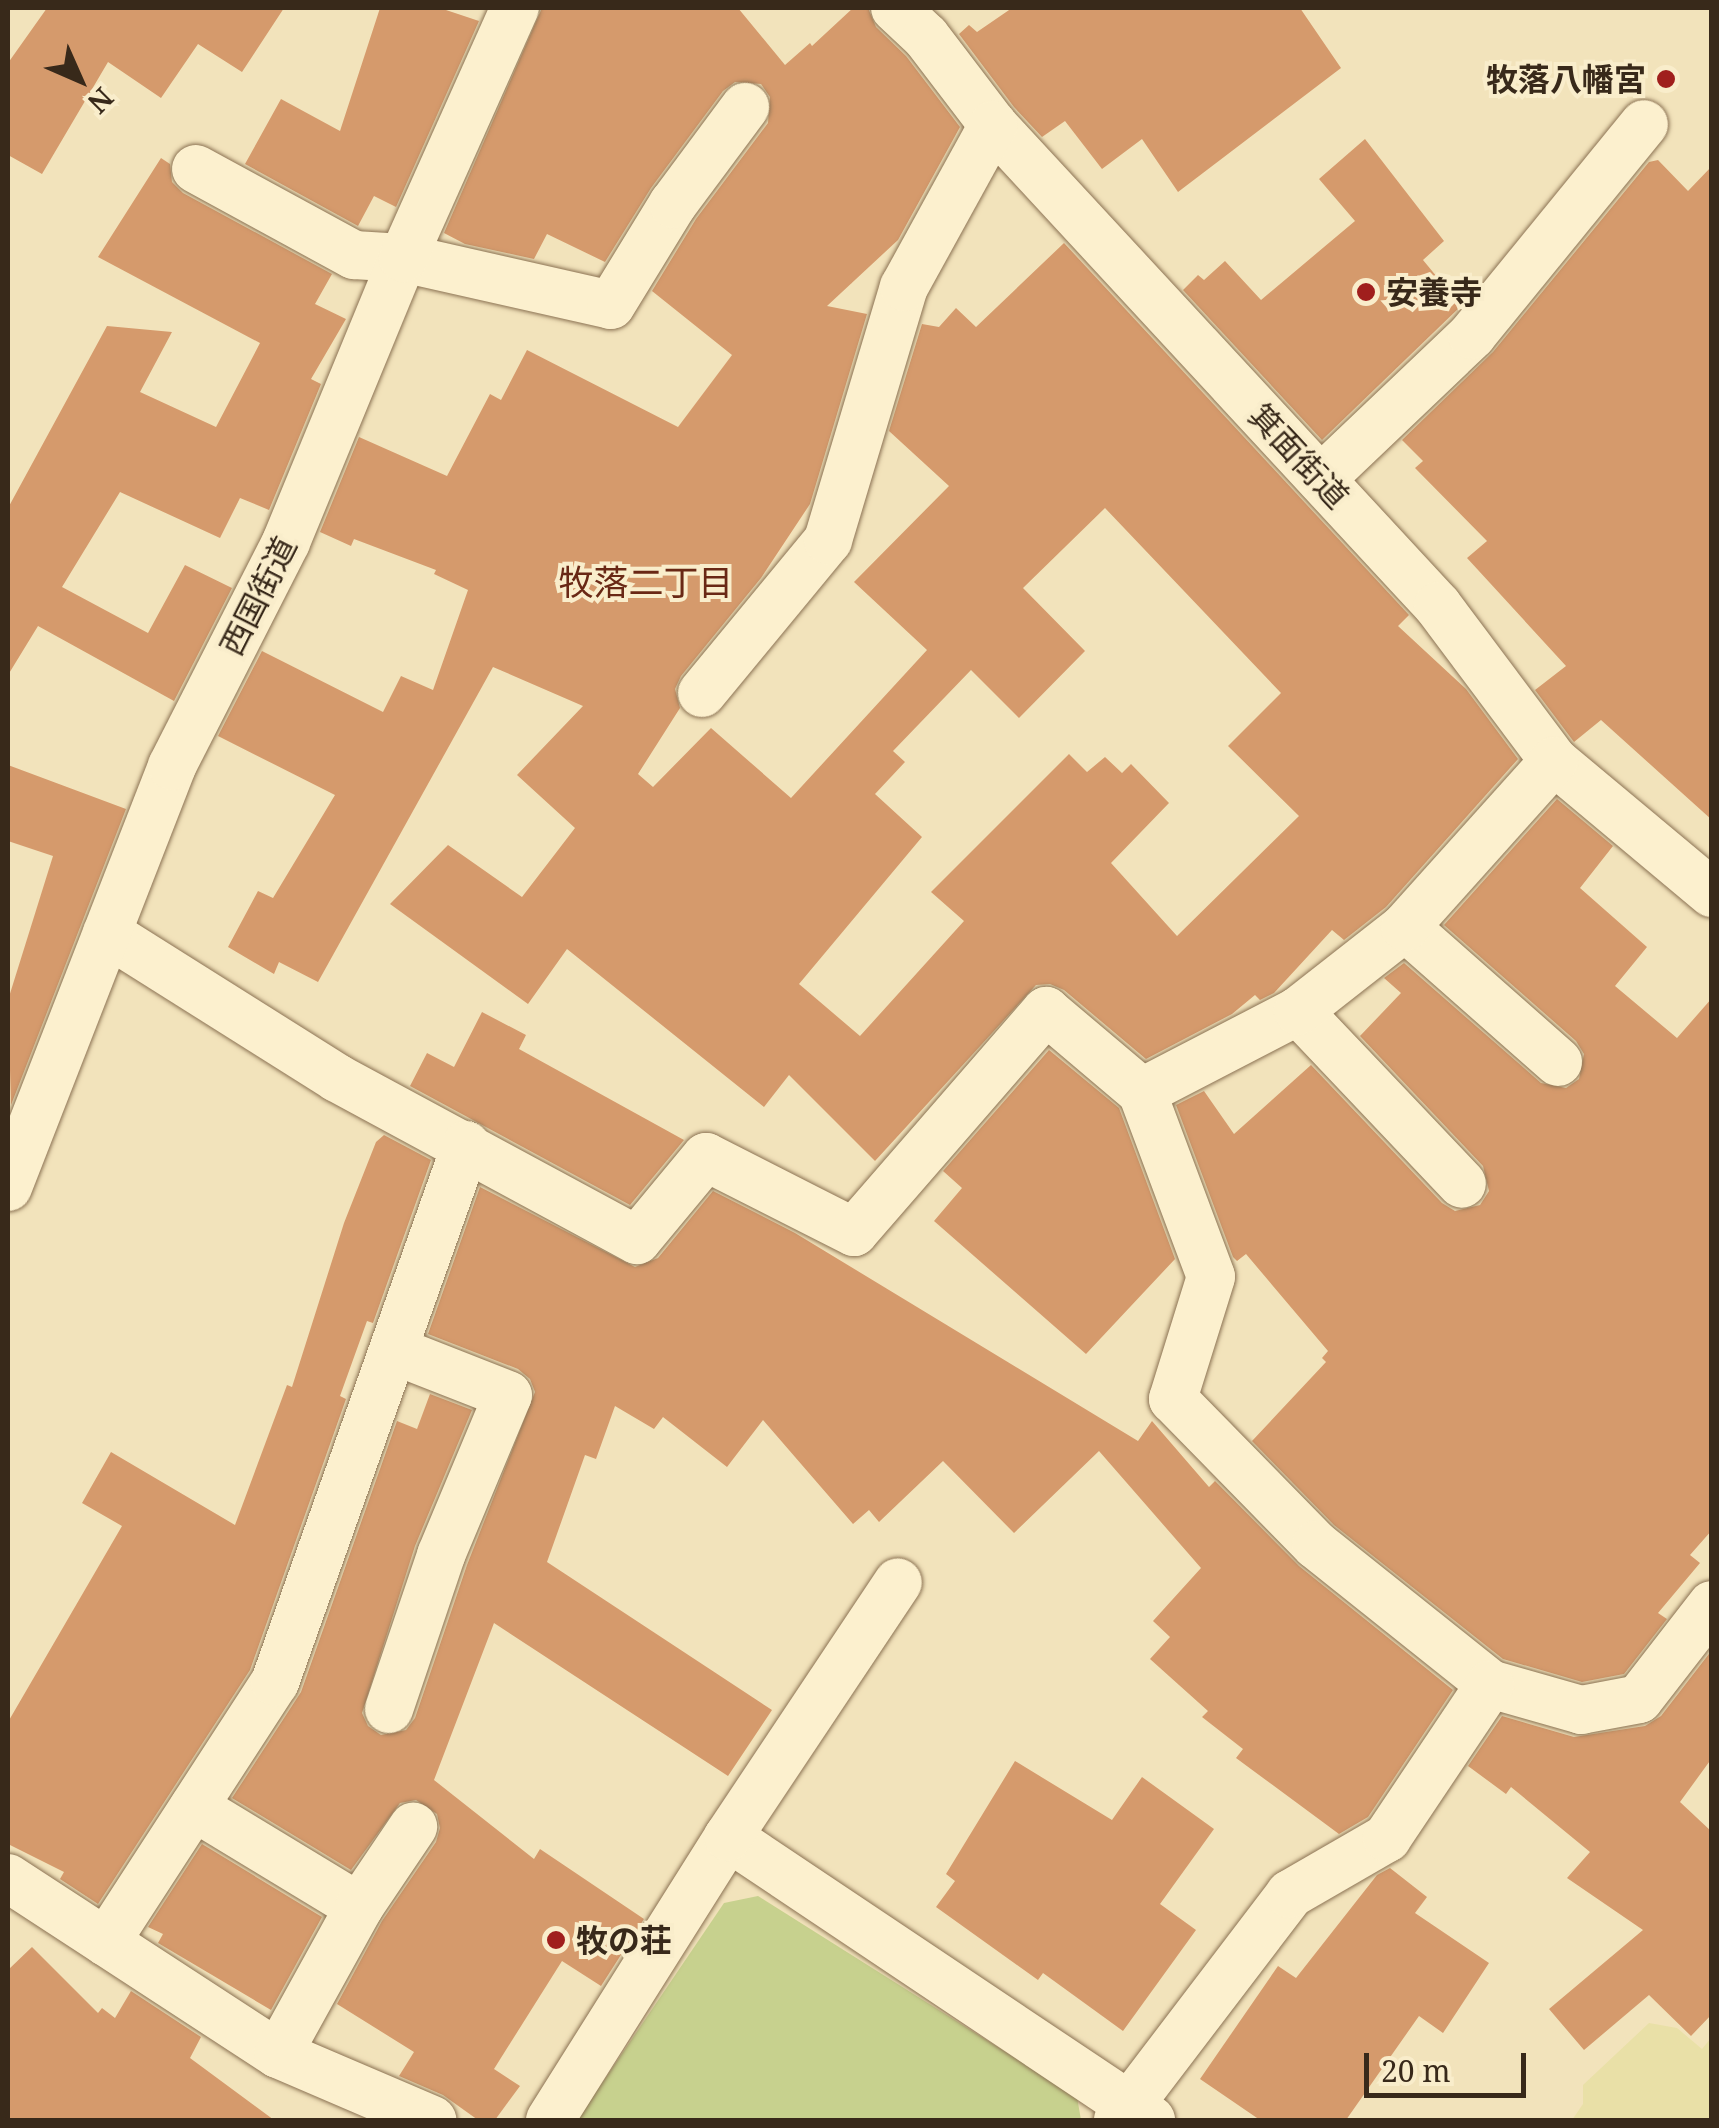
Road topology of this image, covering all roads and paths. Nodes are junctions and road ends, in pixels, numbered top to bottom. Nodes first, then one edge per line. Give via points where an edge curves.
1 (515, 8) edge
2 (925, 17) edge
3 (744, 107) dead end
4 (1644, 124) dead end
5 (993, 125) junction
6 (196, 169) dead end
7 (403, 258) junction
8 (1320, 479) junction
9 (702, 693) dead end
10 (1554, 761) junction
11 (1712, 893) edge
12 (1405, 927) junction
13 (107, 932) junction
14 (1298, 1011) junction
15 (1558, 1062) dead end
16 (1142, 1092) junction
17 (466, 1145) junction
18 (1462, 1184) dead end
19 (8, 1187) edge
20 (393, 1350) junction
21 (898, 1582) dead end
22 (1712, 1605) edge
23 (1490, 1684) junction
24 (389, 1709) dead end
25 (194, 1807) junction
26 (413, 1827) dead end
27 (728, 1838) junction
28 (8, 1878) edge
29 (359, 1907) junction
30 (106, 1942) junction
31 (278, 2054) junction
32 (1133, 2116) edge
33 (432, 2120) edge
34 (550, 2120) edge

1 - 7 street, 西国街道
2 - 5 street, 箕面街道
3 - 7 street via 610,305
4 - 8 street via 1472,335
5 - 8 street, 箕面街道
5 - 9 street via 904,287 828,540
6 - 7 street via 354,256
7 - 13 street, 西国街道 via 286,542 172,766
8 - 10 street, 箕面街道 via 1438,606
10 - 11 street, 箕面街道
10 - 12 street
12 - 14 street
12 - 15 street
13 - 17 street via 337,1078
13 - 19 street, 西国街道
14 - 16 street
14 - 18 street
16 - 17 street via 1046,1011 854,1232 706,1157 638,1240
16 - 23 street via 1211,1276 1174,1399 1316,1545
17 - 20 street
20 - 24 street via 508,1396 441,1555
20 - 25 street via 275,1682
21 - 27 street
22 - 23 street via 1639,1699 1581,1710
23 - 32 street via 1387,1838 1290,1894
25 - 29 street
25 - 30 street
26 - 29 street
27 - 32 street
27 - 34 street
28 - 30 street
29 - 31 street
30 - 31 street
31 - 33 street

